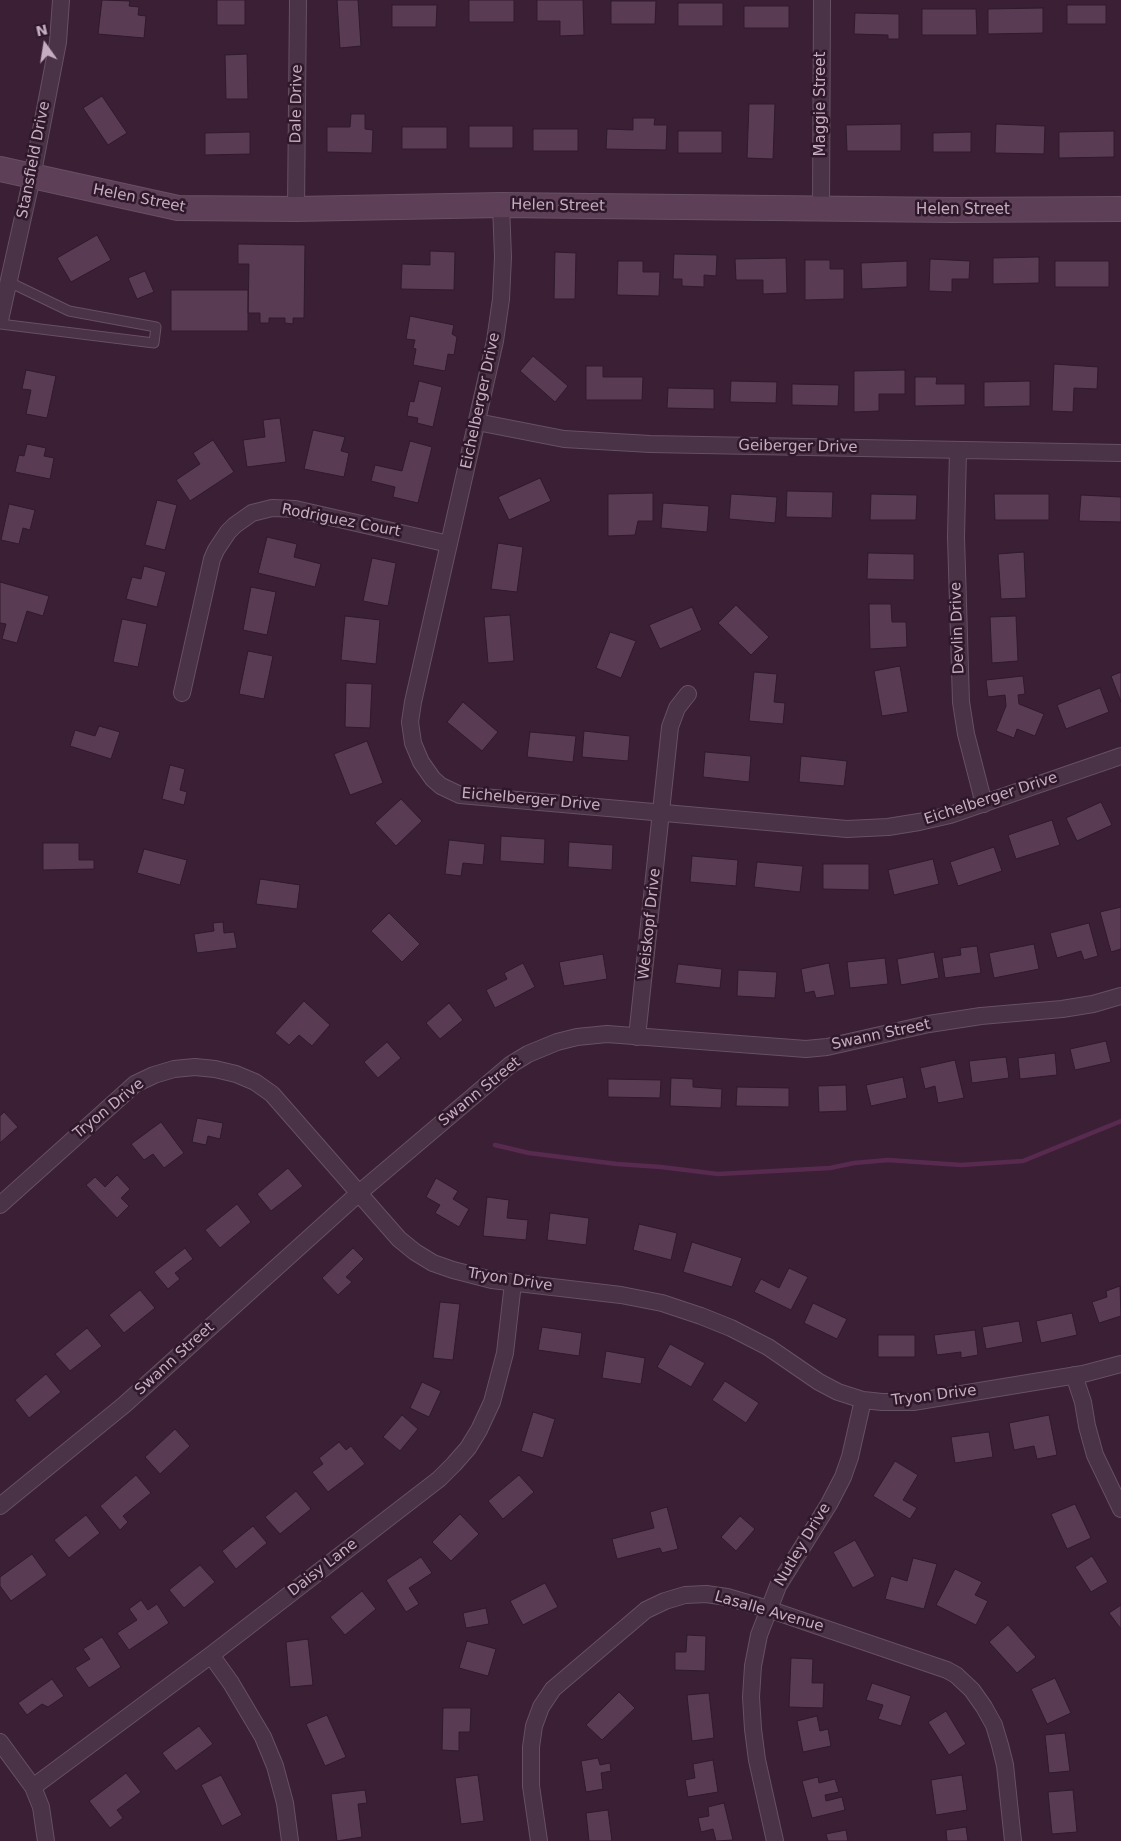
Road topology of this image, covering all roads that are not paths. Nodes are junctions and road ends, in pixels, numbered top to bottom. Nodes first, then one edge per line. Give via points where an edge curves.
1 (61, 0) edge
2 (298, 0) edge
3 (822, 0) edge
4 (0, 169) edge
5 (32, 177) junction
6 (501, 205) junction
7 (296, 209) junction
8 (821, 209) junction
9 (1121, 209) edge
10 (8, 282) junction
11 (0, 320) edge
12 (0, 324) edge
13 (476, 422) junction
14 (958, 450) junction
15 (1121, 453) edge
16 (449, 544) junction
17 (182, 693) dead end
18 (688, 694) dead end
19 (1121, 756) edge
20 (984, 804) junction
21 (662, 812) junction
22 (1121, 996) edge
23 (637, 1037) junction
24 (359, 1193) junction
25 (0, 1205) edge
26 (513, 1282) junction
27 (1121, 1364) edge
28 (1074, 1375) junction
29 (863, 1400) junction
30 (0, 1506) edge
31 (1121, 1509) edge
32 (768, 1609) junction
33 (211, 1655) junction
34 (0, 1742) edge
35 (33, 1787) junction
36 (46, 1841) edge
37 (290, 1841) edge
38 (539, 1841) edge
39 (775, 1841) edge
40 (1013, 1841) edge

1 - 5 street, Stansfield Drive via 58,42
2 - 7 street, Dale Drive
3 - 8 street, Maggie Street
4 - 5 street, Helen Street
5 - 7 street, Helen Street via 178,208
5 - 10 street, Stansfield Drive
6 - 7 street, Helen Street
6 - 8 street, Helen Street
6 - 13 street, Eichelberger Drive via 501,299
8 - 9 street, Helen Street
10 - 11 street, Stansfield Drive
10 - 12 lane via 69,311 156,326 154,343
13 - 14 street, Geiberger Drive via 564,439 650,444
13 - 16 street, Eichelberger Drive
14 - 15 street, Geiberger Drive
14 - 20 street, Devlin Drive via 956,537 961,702
16 - 17 street, Rodriguez Court via 295,509 272,508 252,513 228,532 212,559
16 - 21 street, Eichelberger Drive via 410,722 413,743 426,771 441,786 460,795
18 - 21 street, Weiskopf Drive via 677,708 670,727
19 - 20 street, Eichelberger Drive
20 - 21 street, Eichelberger Drive via 919,822 847,829
21 - 23 street, Weiskopf Drive
22 - 23 street, Swann Street via 1062,1009 929,1024 848,1044 806,1049
23 - 24 street, Swann Street via 606,1034 577,1037 528,1054 510,1065
24 - 25 street, Tryon Drive via 272,1094 236,1074 195,1067 174,1069 135,1084
24 - 26 street, Tryon Drive via 399,1239 427,1259 453,1270
24 - 30 street, Swann Street via 124,1405
26 - 29 street, Tryon Drive via 621,1295 662,1303 702,1316 768,1347 838,1392
26 - 33 street, Daisy Lane via 501,1372 492,1402 468,1448 439,1479
27 - 28 street, Tryon Drive
28 - 29 street, Tryon Drive via 913,1402
28 - 31 street via 1095,1455
29 - 32 street, Nutley Drive via 843,1477 778,1586
32 - 38 street, Lasalle Avenue via 706,1594 685,1595 665,1601 646,1610 560,1682 541,1707 530,1747 531,1786
32 - 39 street, Nutley Drive via 753,1666 752,1705 757,1760
32 - 40 street, Lasalle Avenue via 947,1670 972,1690 990,1719 1000,1745
33 - 35 street, Daisy Lane
33 - 37 street via 263,1738 275,1766
34 - 35 street
35 - 36 street via 41,1807

